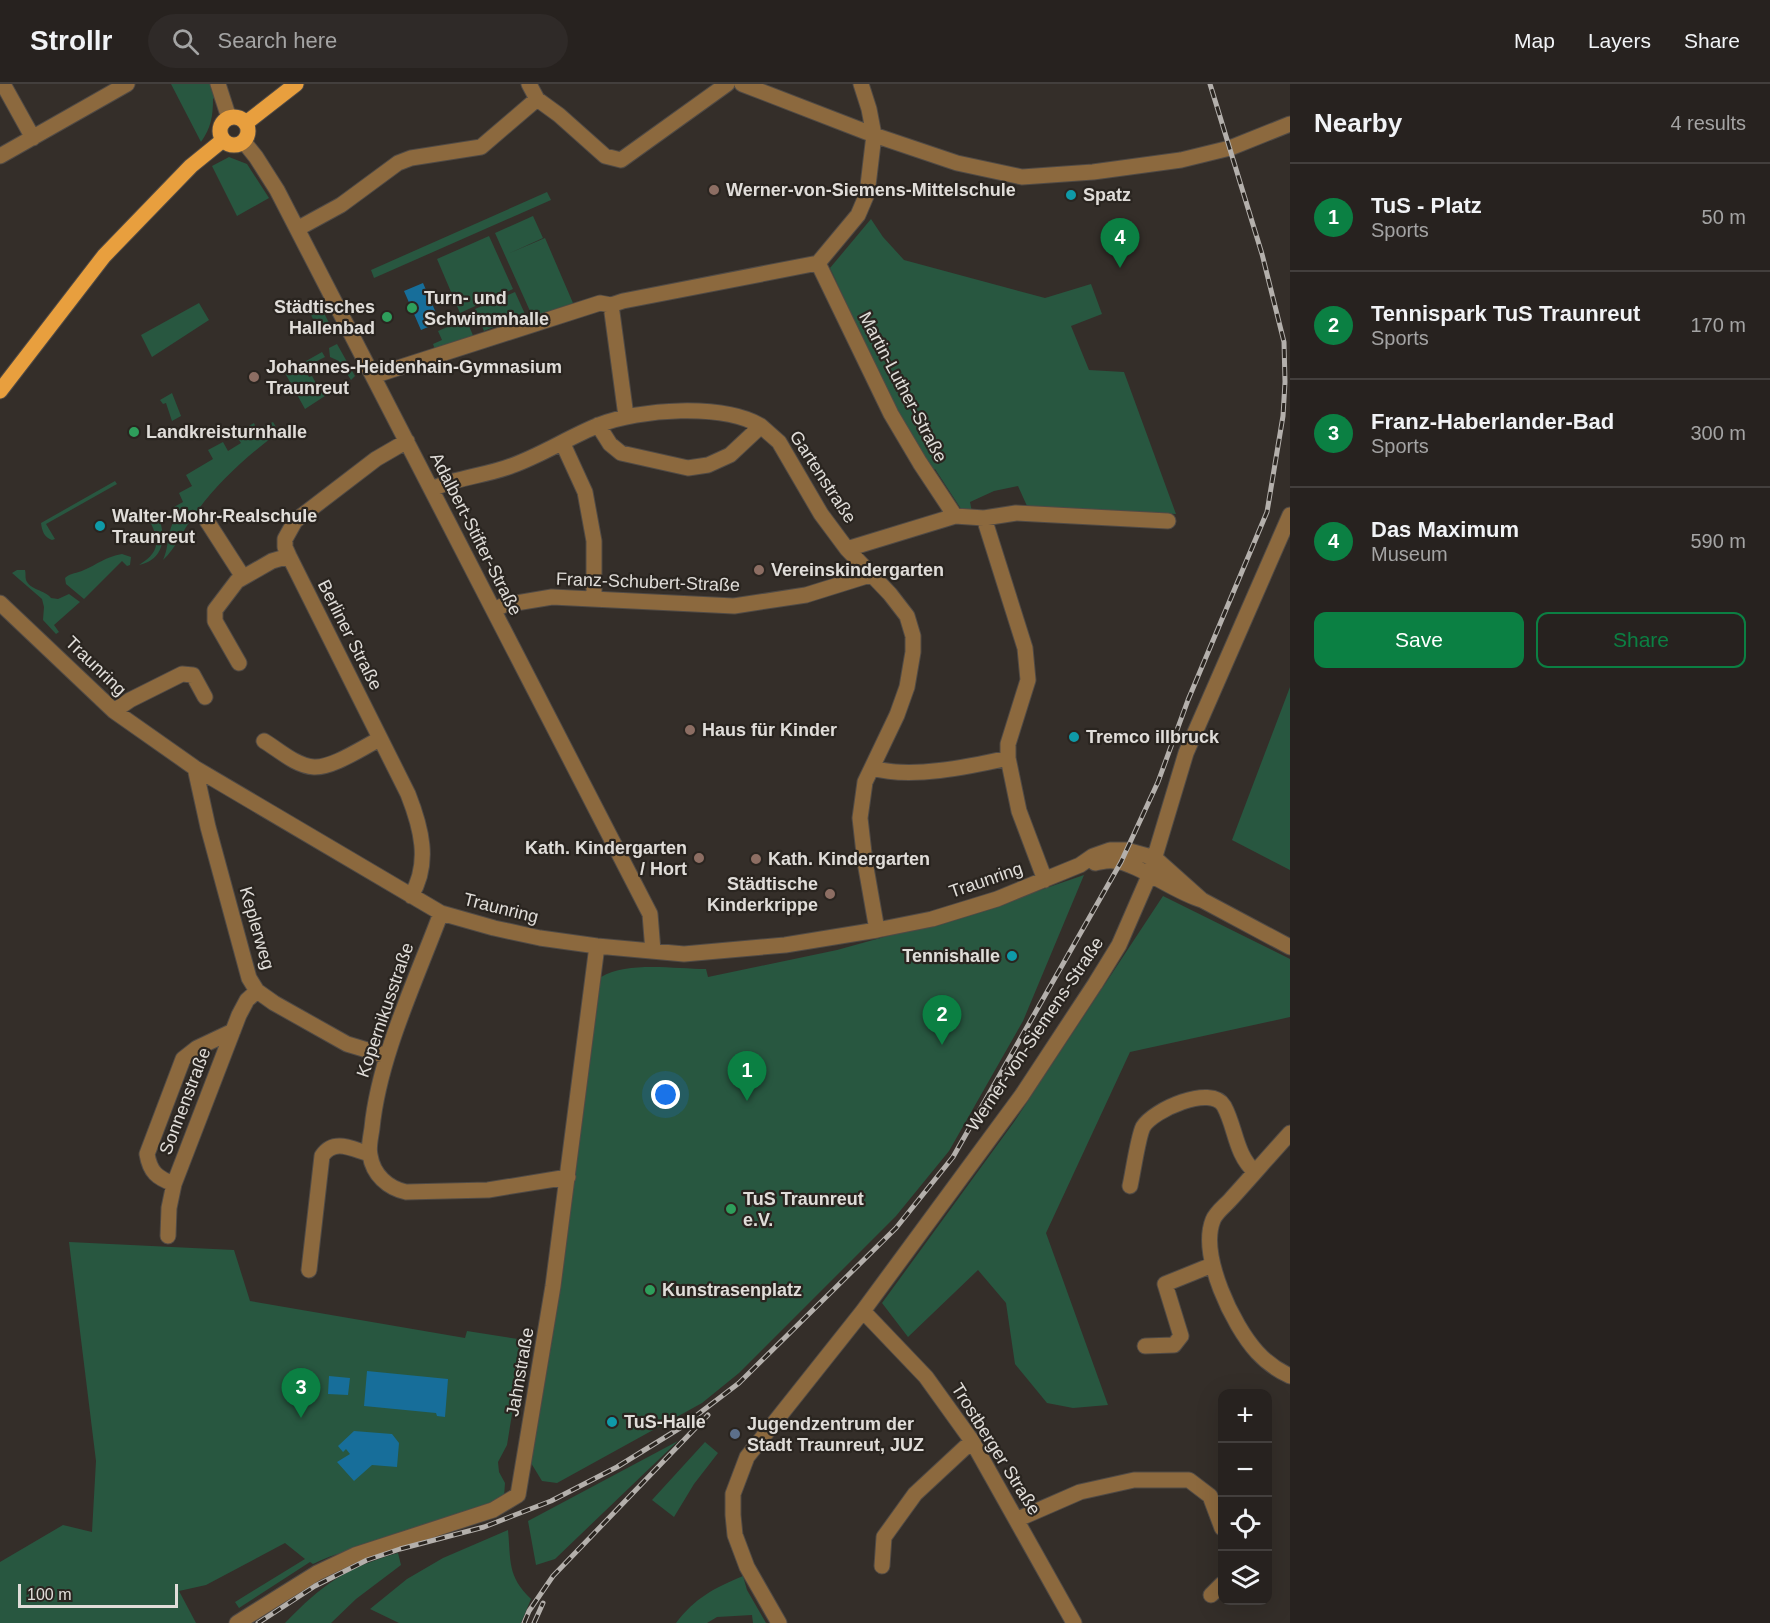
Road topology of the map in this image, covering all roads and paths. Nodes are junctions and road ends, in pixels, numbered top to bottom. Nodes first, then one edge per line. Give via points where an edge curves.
1 (3, 84) edge
2 (127, 84) edge
3 (218, 84) edge
4 (296, 84) edge
5 (529, 84) edge
6 (727, 84) edge
7 (742, 84) edge
8 (861, 84) edge
9 (537, 99) junction
10 (229, 118) junction
11 (246, 123) junction
12 (1290, 124) edge
13 (874, 135) junction
14 (33, 138) junction
15 (223, 140) junction
16 (244, 142) junction
17 (0, 156) edge
18 (297, 229) junction
19 (818, 263) junction
20 (611, 305) junction
21 (373, 376) junction
22 (0, 391) edge
23 (626, 416) junction
24 (598, 425) junction
25 (761, 426) junction
26 (407, 441) junction
27 (563, 444) junction
28 (432, 489) junction
29 (1290, 515) edge
30 (955, 516) junction
31 (984, 518) junction
32 (207, 521) dead end
33 (1168, 521) dead end
34 (847, 549) junction
35 (288, 556) junction
36 (870, 575) junction
37 (243, 577) junction
38 (594, 599) junction
39 (0, 603) edge
40 (494, 610) junction
41 (239, 663) dead end
42 (205, 697) dead end
43 (114, 711) junction
44 (380, 739) junction
45 (264, 741) dead end
46 (1008, 758) junction
47 (195, 768) junction
48 (872, 768) junction
49 (1155, 858) junction
50 (1080, 865) junction
51 (1149, 876) junction
52 (1045, 880) junction
53 (411, 896) junction
54 (1202, 900) junction
55 (441, 913) junction
56 (877, 930) junction
57 (597, 946) junction
58 (1290, 947) edge
59 (653, 951) junction
60 (257, 991) junction
61 (233, 1031) junction
62 (387, 1056) junction
63 (1290, 1133) edge
64 (369, 1154) junction
65 (1255, 1172) junction
66 (568, 1177) junction
67 (174, 1184) junction
68 (1130, 1186) dead end
69 (168, 1236) dead end
70 (1212, 1265) junction
71 (309, 1270) dead end
72 (863, 1311) junction
73 (1145, 1346) dead end
74 (1290, 1376) edge
75 (972, 1442) junction
76 (1218, 1518) edge
77 (1018, 1519) junction
78 (882, 1566) dead end
79 (1218, 1588) edge
80 (1211, 1595) dead end
81 (237, 1623) edge
82 (779, 1623) edge
83 (1074, 1623) edge

1 - 14 street
2 - 14 street
3 - 10 street
4 - 11 main road
5 - 9 street
6 - 9 street via 621,160 605,156
7 - 13 street
8 - 13 street
9 - 18 street via 481,147 398,163 341,205
10 - 11 main road via 238,117
10 - 15 main road via 220,127
11 - 16 main road via 248,135
12 - 13 street via 1230,148 1181,160 1022,177 957,163
13 - 19 street via 863,206
14 - 17 street
15 - 16 main road via 235,146
15 - 22 main road via 191,166 104,256
16 - 18 street, Adalbert-Stifter-Straße via 265,170
18 - 21 street, Adalbert-Stifter-Straße
19 - 20 street
19 - 30 street, Martin-Luther-Straße via 891,414
20 - 21 street via 600,303
20 - 23 street
21 - 26 street, Adalbert-Stifter-Straße
23 - 24 street, Gartenstraße
23 - 25 street, Gartenstraße via 678,411 720,413 737,415
24 - 25 street via 621,453 688,468 708,465 730,455
24 - 27 street, Gartenstraße
25 - 34 street, Gartenstraße via 779,442 821,514
26 - 28 street, Adalbert-Stifter-Straße
26 - 35 street via 376,459 295,521 285,539
27 - 28 street, Gartenstraße via 511,466
27 - 38 street via 585,492 594,541
28 - 40 street, Adalbert-Stifter-Straße
29 - 49 street, Werner-von-Siemens-Straße via 1186,753
30 - 31 street
30 - 34 street, Gartenstraße
31 - 33 street via 1016,513
31 - 46 street via 1025,648 1028,680 1008,744
32 - 37 street
34 - 36 street
35 - 37 street
35 - 44 street, Berliner Straße
36 - 38 street, Franz-Schubert-Straße via 807,595 734,606
36 - 48 street via 908,616 913,636 907,687
37 - 41 street via 215,610 215,621
38 - 40 street, Franz-Schubert-Straße via 552,597
39 - 43 street, Traunring
40 - 59 street, Adalbert-Stifter-Straße via 651,914
42 - 43 street via 193,675 182,674
43 - 47 street, Traunring
44 - 45 street via 331,764 315,767 294,761
44 - 53 street, Berliner Straße via 408,794 421,831 421,872
46 - 48 street via 964,768 889,773
46 - 52 street via 1019,811
47 - 53 street, Traunring
47 - 60 street, Keplerweg via 249,978
48 - 56 street via 865,782 860,818
49 - 50 street, Traunring via 1110,850
49 - 51 street, Werner-von-Siemens-Straße
49 - 54 street
50 - 51 street, Traunring via 1112,860
50 - 52 street, Traunring
51 - 54 street, Traunring
51 - 72 street, Werner-von-Siemens-Straße via 1119,945 1071,1021 1022,1095
52 - 56 street, Traunring via 932,919
53 - 55 street, Traunring
54 - 58 street
55 - 57 street, Traunring via 540,938
55 - 62 street, Kopernikusstraße
56 - 59 street, Traunring via 722,951
57 - 59 street, Traunring
57 - 66 street, Jahnstraße
60 - 61 street, Sonnenstraße via 247,1000
60 - 62 street, Keplerweg via 347,1044
61 - 67 street, Sonnenstraße
61 - 67 street, Sonnenstraße via 183,1059 147,1154 150,1168 158,1177
62 - 64 street, Kopernikusstraße via 374,1104
63 - 65 street
64 - 66 street via 385,1183 406,1192 488,1190
64 - 71 street via 333,1146 322,1156
65 - 68 street via 1245,1163 1223,1104 1203,1096 1159,1112 1143,1128
65 - 70 street via 1214,1218 1210,1240
66 - 81 street, Jahnstraße via 548,1325 518,1495 493,1510 334,1564
67 - 69 street, Sonnenstraße
70 - 73 street via 1165,1284 1181,1336 1174,1345
70 - 74 street via 1223,1295 1256,1351 1275,1369
72 - 75 street, Trostberger Straße via 926,1377
72 - 82 street, Werner-von-Siemens-Straße via 747,1457 733,1494 735,1535 747,1567
75 - 77 street, Trostberger Straße
75 - 78 street via 915,1494 884,1537
76 - 77 street via 1210,1497 1189,1480 1134,1480 1080,1492
77 - 83 street, Trostberger Straße
79 - 80 street

